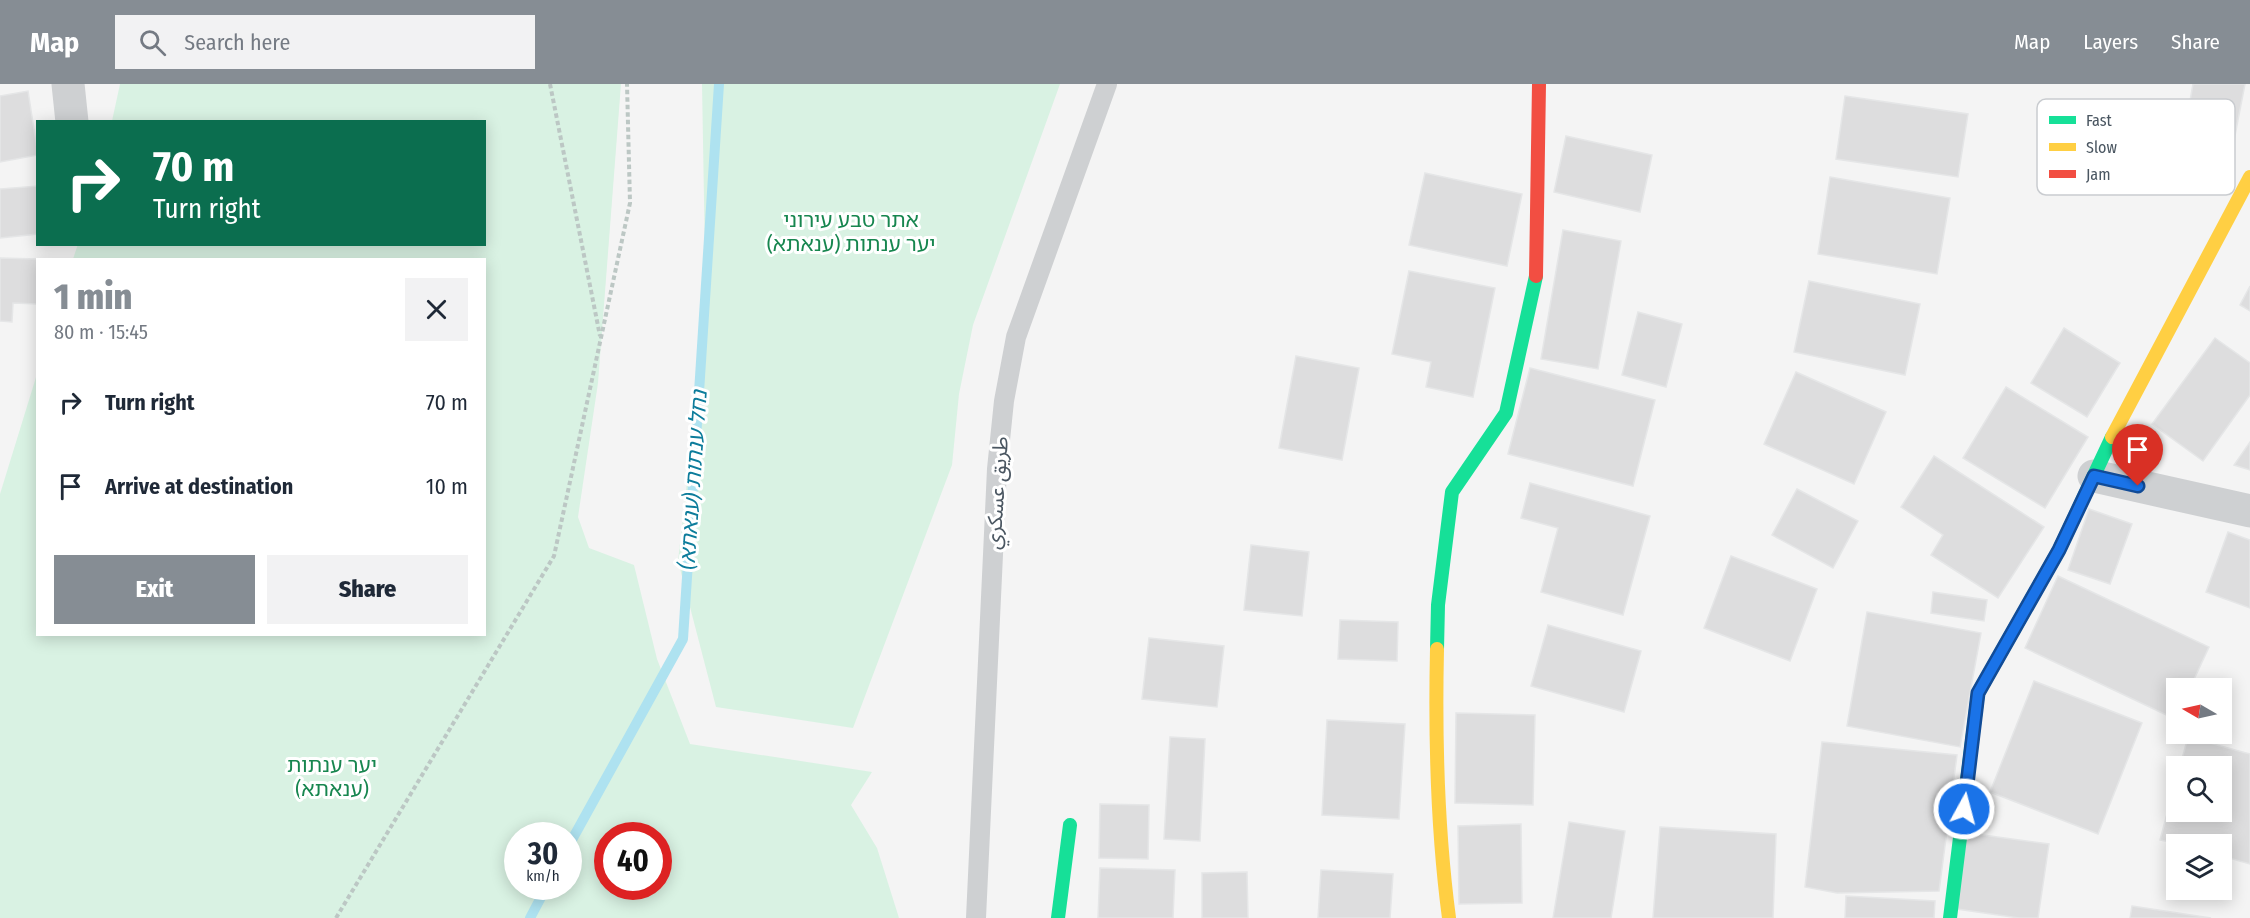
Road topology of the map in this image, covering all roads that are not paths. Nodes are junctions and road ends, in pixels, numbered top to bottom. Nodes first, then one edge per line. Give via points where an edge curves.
1 (68, 84) edge
2 (1107, 84) edge
3 (1539, 84) edge
4 (72, 120) edge
5 (2250, 177) edge
6 (2094, 476) junction
7 (2250, 511) edge
8 (1070, 825) dead end
9 (976, 918) edge
10 (1058, 918) edge
11 (1449, 918) edge
12 (1950, 918) edge

1 - 4 street
2 - 9 lane, طريق عسكري via 1017,337 1004,401 997,469
3 - 11 street via 1536,284 1506,414 1452,492 1438,605 1435,722 1440,852
5 - 6 street via 2122,415
6 - 7 street
6 - 12 street via 2059,550 1978,693
8 - 10 street

